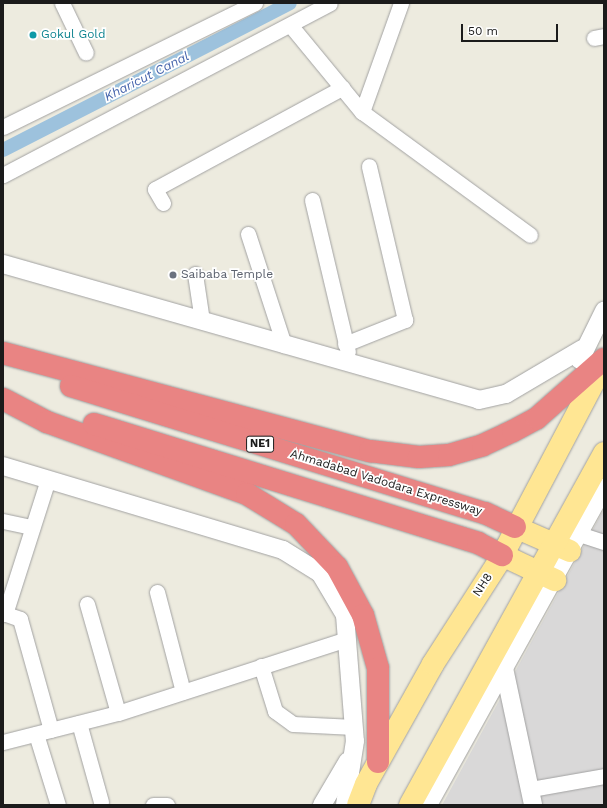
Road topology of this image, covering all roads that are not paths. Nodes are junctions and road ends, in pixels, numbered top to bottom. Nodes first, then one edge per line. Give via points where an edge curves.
1 (62, 3) edge
2 (253, 3) edge
3 (330, 3) edge
4 (401, 3) edge
5 (291, 26) junction
6 (86, 54) dead end
7 (342, 88) junction
8 (362, 112) junction
9 (3, 127) edge
10 (370, 166) dead end
11 (3, 175) edge
12 (312, 200) dead end
13 (163, 203) dead end
14 (248, 234) dead end
15 (530, 236) dead end
16 (3, 264) edge
17 (195, 274) dead end
18 (604, 311) edge
19 (202, 321) junction
20 (345, 344) junction
21 (284, 345) junction
22 (582, 349) junction
23 (3, 353) edge
24 (604, 359) edge
25 (604, 363) edge
26 (351, 364) junction
27 (3, 365) edge
28 (572, 388) junction
29 (3, 396) edge
30 (3, 399) edge
31 (604, 453) edge
32 (3, 466) edge
33 (48, 479) junction
34 (604, 488) edge
35 (3, 521) edge
36 (32, 527) junction
37 (514, 527) junction
38 (604, 542) edge
39 (568, 543) junction
40 (502, 555) junction
41 (547, 576) junction
42 (157, 592) dead end
43 (87, 604) dead end
44 (4, 613) edge
45 (347, 639) junction
46 (261, 666) junction
47 (504, 668) junction
48 (183, 692) junction
49 (118, 713) junction
50 (79, 723) junction
51 (354, 728) junction
52 (51, 730) junction
53 (36, 734) junction
54 (3, 741) edge
55 (353, 752) junction
56 (378, 762) junction
57 (604, 776) edge
58 (366, 784) junction
59 (532, 797) edge
60 (101, 802) dead end
61 (58, 805) edge
62 (153, 805) edge
63 (167, 805) edge
64 (322, 805) edge
65 (344, 805) edge
66 (352, 805) edge
67 (358, 805) edge
68 (410, 805) edge
69 (428, 805) edge

1 - 6 street
2 - 9 street
3 - 5 street
4 - 8 street
5 - 7 street
5 - 11 street
7 - 8 street
7 - 13 street via 155,189
8 - 15 street
10 - 20 street via 405,320
12 - 20 street
14 - 21 street
16 - 19 street
17 - 19 street
18 - 22 street
19 - 21 street
20 - 26 street
21 - 26 street
22 - 26 street via 506,394 479,400
22 - 28 street
23 - 28 highway via 370,451 419,457 449,455 483,446 537,418
24 - 28 highway
25 - 37 main road, NH8
27 - 37 highway, Ahmadabad Vadodara Expressway / NE1 via 485,513
29 - 40 highway, NE1 via 478,543
30 - 56 highway via 47,422 247,494 296,524 337,567 363,615 378,668
31 - 39 main road
32 - 33 street
33 - 36 street
33 - 45 street via 282,550 320,573 344,615
34 - 39 street
35 - 36 street
36 - 44 street
37 - 39 main road
37 - 40 main road, NH8
38 - 39 street
39 - 41 main road
40 - 41 main road
40 - 56 main road, NH8 via 433,664
41 - 47 street
41 - 68 main road
42 - 48 street
43 - 49 street
44 - 52 street via 20,619
45 - 46 street
45 - 51 street
46 - 48 street
46 - 51 street via 275,711 293,724
47 - 59 street
47 - 69 street
48 - 49 street
49 - 50 street
50 - 52 street
50 - 60 street
51 - 55 street
52 - 53 street
53 - 54 street
53 - 61 street
55 - 64 street
55 - 65 street
56 - 58 main road, NH8
57 - 59 street
58 - 66 main road
58 - 67 main road, NH8
62 - 63 street

